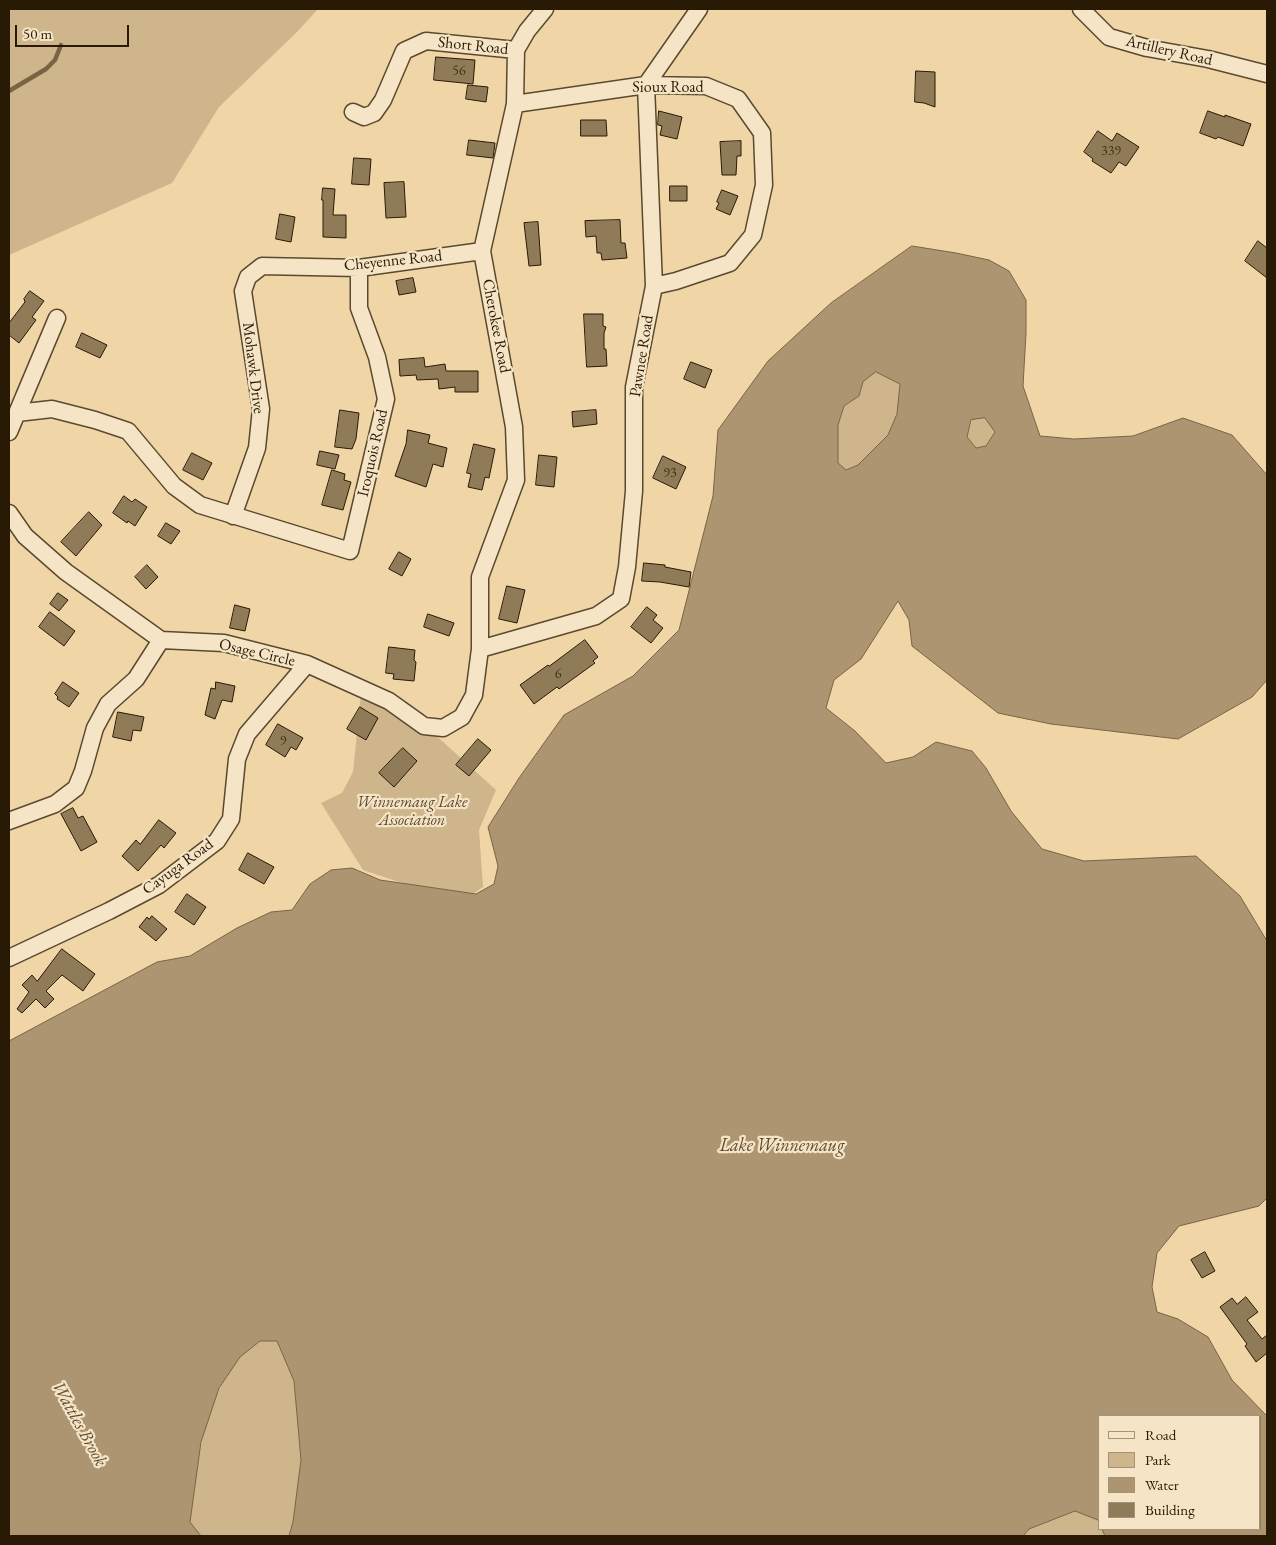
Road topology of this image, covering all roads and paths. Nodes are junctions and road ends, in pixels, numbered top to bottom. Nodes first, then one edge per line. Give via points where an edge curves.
1 (545, 9) edge
2 (700, 9) edge
3 (1081, 9) edge
4 (516, 50) junction
5 (1267, 74) edge
6 (646, 85) junction
7 (515, 104) junction
8 (353, 112) dead end
9 (482, 251) junction
10 (359, 268) junction
11 (248, 277) joint
12 (654, 286) junction
13 (57, 318) dead end
14 (17, 412) junction
15 (9, 432) edge
16 (9, 513) edge
17 (233, 516) junction
18 (160, 640) junction
19 (480, 648) junction
20 (307, 664) junction
21 (9, 821) edge
22 (9, 958) edge

1 - 4 street
2 - 6 street
3 - 5 street, Artillery Road via 1109,37
4 - 7 street, Cherokee Road
4 - 8 street, Short Road via 426,41 404,50 383,100 374,113 364,117
6 - 7 street, Sioux Road
6 - 12 street, Pawnee Road
6 - 12 street, Sioux Road via 706,86 738,99 762,134 764,185 753,234 730,263
7 - 9 street, Cherokee Road
9 - 10 street, Cheyenne Road
9 - 19 street, Cherokee Road via 514,426 516,480 480,577
10 - 11 street, Cheyenne Road via 262,266
10 - 17 street, Iroquois Road via 359,308 377,358 386,399 350,551
11 - 17 street, Mohawk Drive via 242,291 261,409 257,448
12 - 19 street, Pawnee Road via 634,387 634,491 627,567 620,599 596,616
13 - 14 street
14 - 15 street
14 - 17 street via 52,409 128,431 174,486 200,505
16 - 18 street via 25,536 66,572
18 - 20 street, Osage Circle via 224,643
18 - 21 street via 136,679 108,704 95,728 76,788 55,804
19 - 20 street, Osage Circle via 474,695 462,717 443,728 424,726 389,701
20 - 22 street, Cayuga Road via 247,734 237,760 231,819 217,840 159,885

